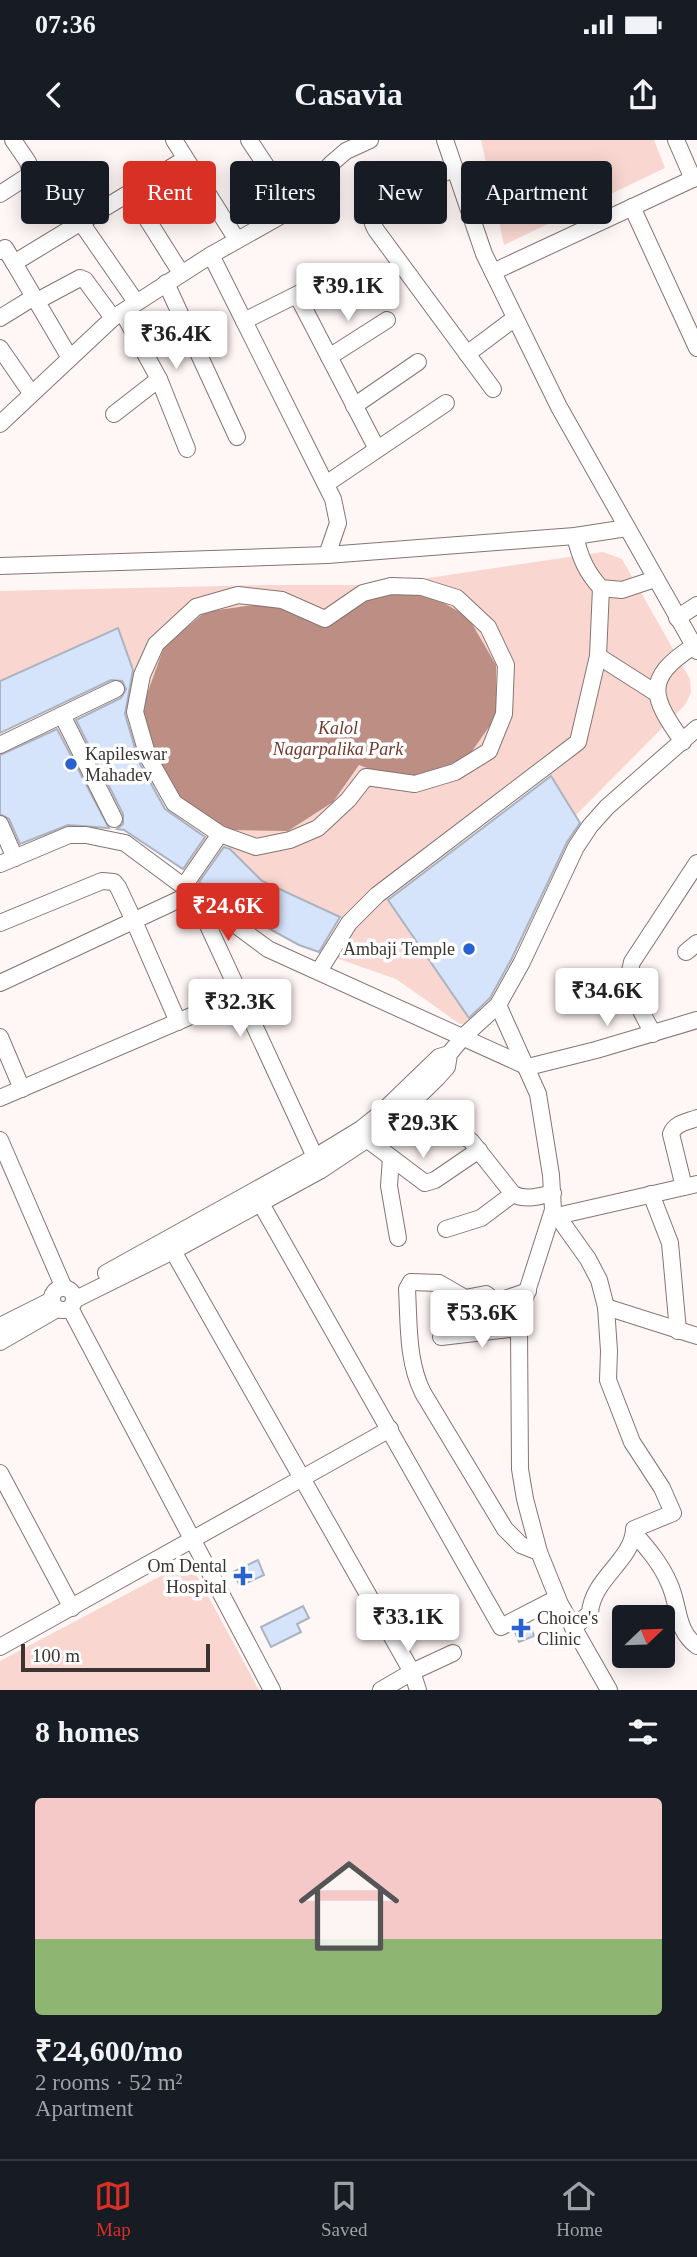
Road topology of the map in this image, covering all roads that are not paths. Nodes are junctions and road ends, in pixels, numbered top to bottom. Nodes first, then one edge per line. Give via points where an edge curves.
1 (13, 140) edge
2 (248, 140) edge
3 (370, 140) edge
4 (445, 140) edge
5 (676, 140) edge
6 (182, 147) edge
7 (166, 161) edge
8 (262, 161) edge
9 (334, 161) edge
10 (454, 168) junction
11 (695, 178) edge
12 (0, 194) edge
13 (632, 207) junction
14 (75, 224) edge
15 (82, 224) edge
16 (150, 224) edge
17 (266, 224) edge
18 (237, 240) junction
19 (2, 246) edge
20 (211, 255) junction
21 (14, 263) junction
22 (493, 272) junction
23 (181, 273) junction
24 (322, 282) dead end
25 (166, 283) junction
26 (297, 295) junction
27 (36, 299) junction
28 (136, 302) junction
29 (118, 315) junction
30 (0, 318) edge
31 (515, 318) junction
32 (387, 320) dead end
33 (244, 321) junction
34 (0, 348) edge
35 (697, 348) edge
36 (467, 354) junction
37 (329, 357) junction
38 (70, 358) junction
39 (418, 362) dead end
40 (159, 379) junction
41 (494, 389) dead end
42 (31, 393) junction
43 (446, 403) dead end
44 (354, 406) junction
45 (114, 414) dead end
46 (0, 424) edge
47 (237, 437) dead end
48 (187, 449) dead end
49 (376, 449) junction
50 (326, 484) junction
51 (627, 528) junction
52 (575, 536) junction
53 (327, 555) junction
54 (0, 566) edge
55 (655, 579) junction
56 (601, 588) junction
57 (697, 605) edge
58 (677, 618) junction
59 (696, 649) edge
60 (598, 656) junction
61 (116, 690) dead end
62 (656, 692) junction
63 (62, 715) junction
64 (697, 728) edge
65 (683, 742) junction
66 (0, 745) edge
67 (114, 819) dead end
68 (0, 824) edge
69 (220, 834) junction
70 (7, 861) edge
71 (695, 871) edge
72 (188, 890) junction
73 (134, 920) junction
74 (0, 923) edge
75 (319, 971) junction
76 (0, 984) edge
77 (240, 995) junction
78 (498, 1005) junction
79 (697, 1020) edge
80 (178, 1022) junction
81 (653, 1034) junction
82 (464, 1036) junction
83 (0, 1037) edge
84 (449, 1054) junction
85 (528, 1067) junction
86 (22, 1089) junction
87 (0, 1098) edge
88 (414, 1101) junction
89 (697, 1118) edge
90 (0, 1140) edge
91 (368, 1140) junction
92 (479, 1150) junction
93 (391, 1157) junction
94 (318, 1163) junction
95 (0, 1164) edge
96 (690, 1185) edge
97 (553, 1193) junction
98 (513, 1194) junction
99 (651, 1194) junction
100 (260, 1202) junction
101 (555, 1213) junction
102 (446, 1229) dead end
103 (398, 1238) dead end
104 (173, 1251) junction
105 (527, 1291) junction
106 (63, 1298) junction
107 (606, 1307) junction
108 (0, 1326) edge
109 (519, 1328) junction
110 (678, 1331) junction
111 (697, 1336) edge
112 (440, 1337) dead end
113 (0, 1342) edge
114 (390, 1429) junction
115 (0, 1473) edge
116 (303, 1478) junction
117 (635, 1534) junction
118 (193, 1541) junction
119 (539, 1552) junction
120 (557, 1598) junction
121 (72, 1608) junction
122 (573, 1628) junction
123 (697, 1646) edge
124 (0, 1647) edge
125 (453, 1653) dead end
126 (412, 1672) junction
127 (272, 1690) edge
128 (382, 1690) edge
129 (418, 1690) edge
130 (609, 1690) edge

1 - 12 street via 31,174
2 - 8 street
3 - 9 street
4 - 10 street
5 - 11 street
6 - 7 street
6 - 18 street
10 - 22 street
10 - 36 street via 376,207 372,221
11 - 13 street
13 - 22 street
13 - 35 street
14 - 21 street
15 - 28 street
16 - 23 street
17 - 18 street
18 - 20 street
19 - 21 street
20 - 23 street
20 - 33 street
21 - 27 street
22 - 31 street
23 - 25 street
24 - 26 street
25 - 28 street
25 - 47 street
26 - 33 street
26 - 37 street
27 - 29 street via 80,278
27 - 30 street
27 - 38 street
28 - 29 street
29 - 38 street
29 - 40 street
31 - 36 street
31 - 51 street
32 - 37 street
33 - 50 street
34 - 42 street
36 - 41 street
37 - 44 street
38 - 42 street
39 - 44 street
40 - 45 street
40 - 48 street
42 - 46 street
43 - 49 street
44 - 49 street
49 - 50 street
50 - 53 street via 338,523
51 - 52 street
51 - 55 street
52 - 53 street
52 - 56 street via 580,557
53 - 54 street
55 - 56 street via 622,590
55 - 58 street
56 - 60 street
57 - 58 street
58 - 59 street
59 - 62 street via 676,658 661,675
60 - 62 street
60 - 75 street via 578,742 377,895 349,923
61 - 63 street
62 - 65 street via 662,712
63 - 66 street
63 - 67 street
64 - 65 street
65 - 78 street via 590,826
68 - 70 street
69 - 69 street via 256,846 290,840 318,828 366,777 415,784 455,772 489,751 504,714 506,665 488,627 457,598 422,587 391,586 363,593 325,619 282,600 238,595 196,607 156,644 142,675 135,712 148,757 174,803
69 - 72 street
70 - 72 street via 69,835 99,837 125,844
71 - 81 street via 629,972 629,984
72 - 73 street
72 - 75 street via 268,949
72 - 77 street
73 - 74 street via 118,887 107,881
73 - 76 street
73 - 80 street
75 - 82 street
77 - 80 street
77 - 94 street
78 - 82 street
78 - 85 street
79 - 81 street
80 - 86 street
81 - 85 street
82 - 84 street
82 - 85 street
83 - 86 street
84 - 88 street via 446,1066
84 - 94 street via 439,1057 381,1113
85 - 97 street via 538,1094
86 - 87 street
88 - 91 street
88 - 92 street
89 - 96 street via 673,1128 671,1134
90 - 106 street
91 - 93 street
91 - 94 street
92 - 93 street via 425,1183
92 - 98 street
93 - 103 street via 389,1186
94 - 100 street
94 - 106 street
95 - 106 street
96 - 99 street
97 - 98 street via 530,1198
97 - 101 street
98 - 102 street via 481,1218
99 - 101 street
99 - 110 street via 670,1243
100 - 104 street
100 - 114 street
101 - 105 street
101 - 107 street via 588,1259
104 - 106 street
104 - 116 street
105 - 109 street
105 - 119 street via 496,1302 486,1294 464,1298 439,1283 411,1282 407,1289 411,1359 423,1394 505,1528 521,1545
106 - 108 street
106 - 113 street
106 - 118 street
107 - 110 street
107 - 117 street via 608,1380 632,1442 673,1513 635,1529
109 - 112 street
109 - 119 street via 520,1469
110 - 111 street
114 - 116 street
114 - 120 street via 502,1627
115 - 121 street
116 - 118 street
116 - 126 street
117 - 122 street via 591,1600 590,1613
117 - 123 street via 670,1584 685,1637
118 - 121 street
118 - 127 street
119 - 120 street
120 - 122 street
121 - 124 street
122 - 130 street
125 - 126 street
126 - 128 street
126 - 129 street

